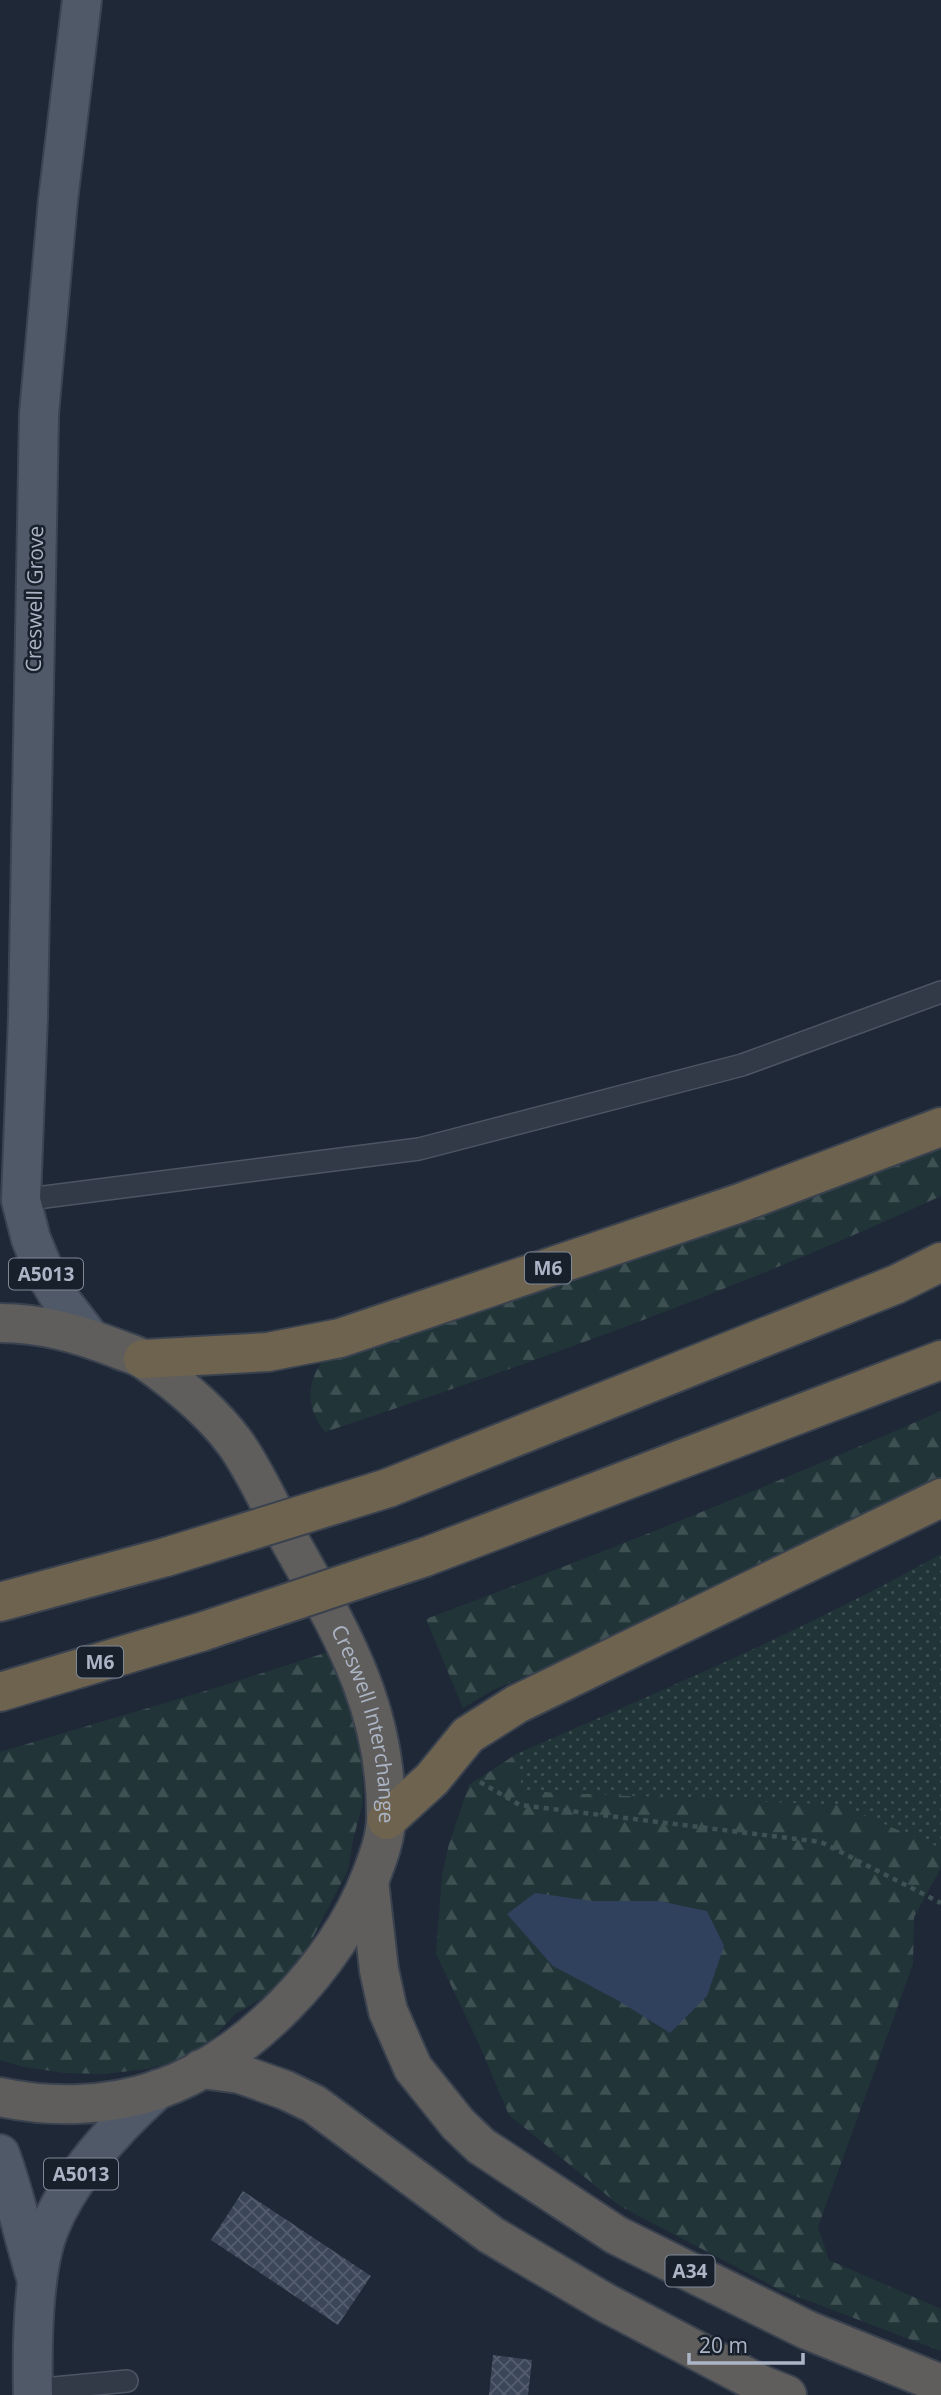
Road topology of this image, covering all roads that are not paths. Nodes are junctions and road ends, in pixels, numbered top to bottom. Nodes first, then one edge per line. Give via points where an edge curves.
1 (82, 0) edge
2 (941, 992) edge
3 (941, 1127) edge
4 (20, 1200) junction
5 (0, 1232) edge
6 (941, 1262) edge
7 (0, 1323) edge
8 (90, 1338) junction
9 (143, 1359) junction
10 (941, 1360) edge
11 (941, 1498) edge
12 (0, 1602) edge
13 (0, 1692) edge
14 (387, 1820) junction
15 (369, 1881) junction
16 (201, 2069) junction
17 (158, 2089) junction
18 (0, 2097) edge
19 (0, 2154) edge
20 (37, 2279) junction
21 (127, 2381) dead end
22 (941, 2384) edge
23 (33, 2392) edge
24 (787, 2395) edge

1 - 4 main road, Creswell Grove / A5013 via 39,414 29,1016
2 - 4 lane via 742,1065 419,1149
3 - 9 highway, M6 via 740,1203 340,1338 268,1352
4 - 5 main road, Creswell Grove / A5013
4 - 8 main road, Creswell Grove / A5013 via 45,1273
6 - 12 highway, bridge via 897,1284 388,1488 166,1557
7 - 8 highway, Creswell Interchange via 53,1327
8 - 9 highway, Creswell Interchange
9 - 14 highway, Creswell Interchange via 191,1395 236,1443 334,1619 357,1667 378,1729
10 - 13 highway, M6, bridge via 425,1558
11 - 14 highway via 517,1704 468,1735 432,1779
14 - 15 highway, Creswell Interchange
15 - 16 highway, Creswell Interchange via 351,1922 300,1988 267,2022
15 - 22 highway, A34 via 388,2011 413,2068 481,2146 616,2235 807,2330
16 - 17 highway, Creswell Interchange
16 - 24 highway via 240,2074 314,2104 491,2235 606,2304
17 - 18 highway, Creswell Interchange via 113,2101 69,2104
17 - 20 main road, A5013 via 121,2122 69,2190 48,2230
19 - 20 main road, A5013
20 - 23 main road, A5013
21 - 23 lane

